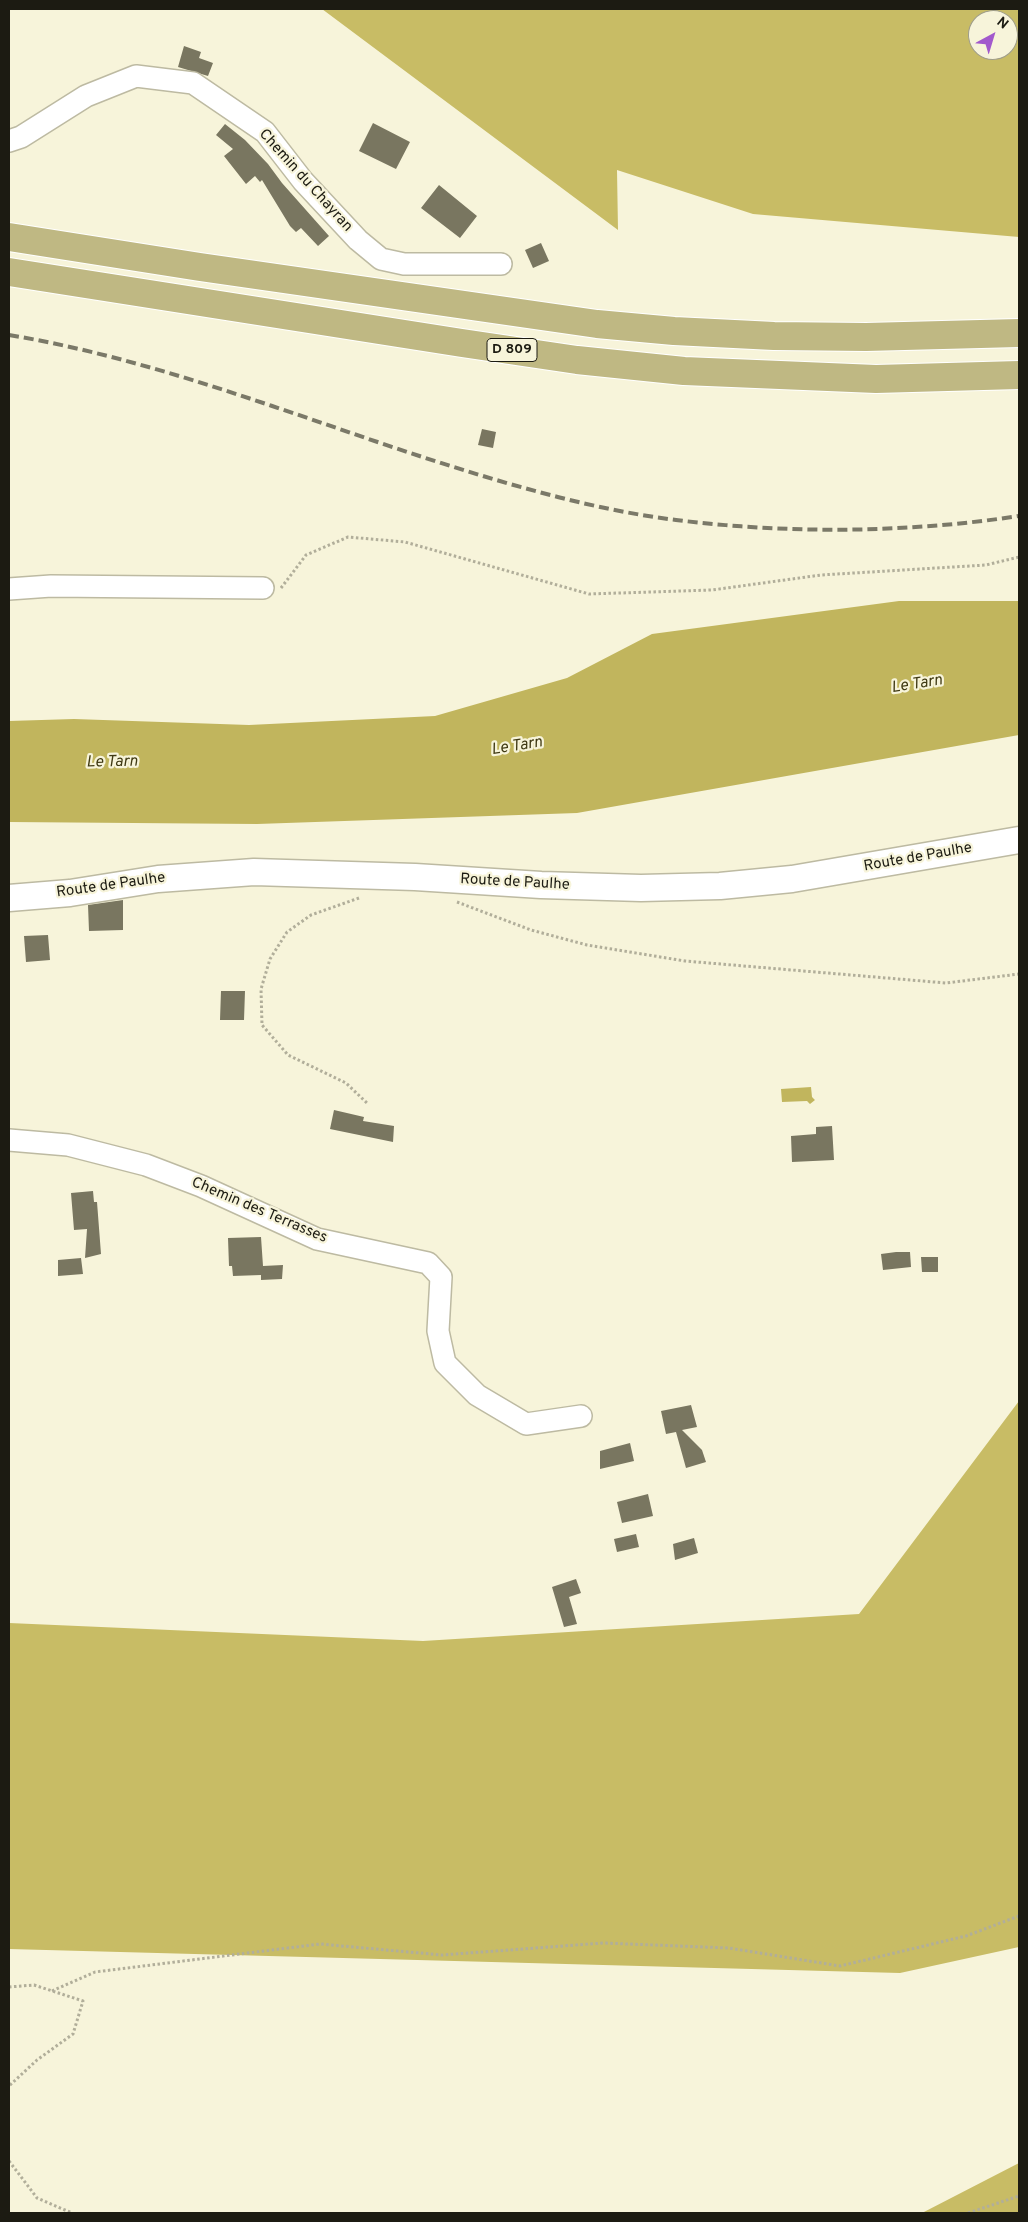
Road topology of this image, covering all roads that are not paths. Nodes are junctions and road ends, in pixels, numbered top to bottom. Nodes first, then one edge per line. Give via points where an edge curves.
1 (9, 141) edge
2 (9, 236) edge
3 (501, 264) dead end
4 (9, 272) edge
5 (1019, 333) edge
6 (1019, 376) edge
7 (263, 588) road end
8 (9, 589) edge
9 (1019, 840) edge
10 (9, 898) edge
11 (9, 1140) edge
12 (581, 1416) dead end

1 - 3 street, Chemin du Chayran via 21,137 86,96 136,76 193,83 265,132 303,181 358,240 381,259 404,264
2 - 5 main road via 597,324 774,336
4 - 6 main road, D 809 via 577,360 684,371 876,379
7 - 8 street via 51,586
9 - 10 street, Route de Paulhe via 792,879 720,886 561,886 254,872 158,879 70,893
11 - 12 street, Chemin des Terrasses via 68,1145 146,1165 201,1186 317,1239 428,1263 441,1277 438,1331 445,1363 477,1395 526,1424

